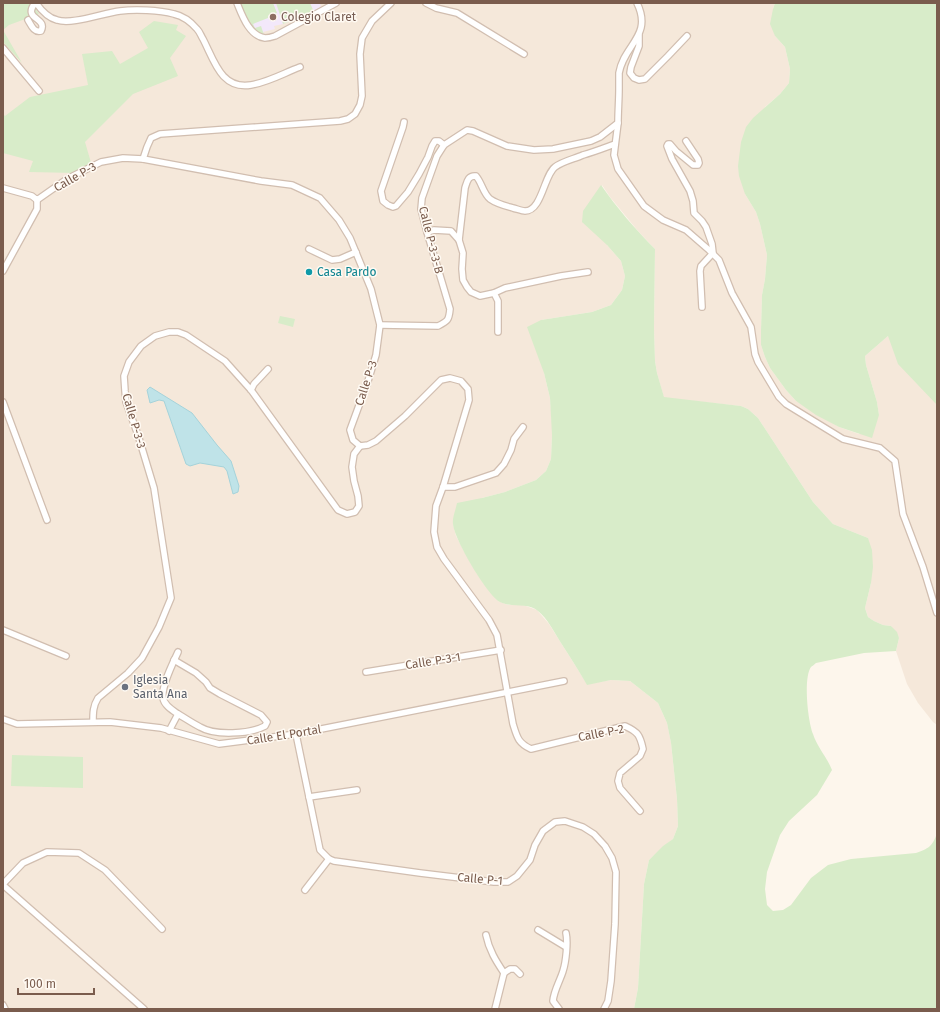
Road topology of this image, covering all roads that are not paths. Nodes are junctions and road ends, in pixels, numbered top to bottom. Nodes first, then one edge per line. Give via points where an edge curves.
1 (36, 3) edge
2 (237, 3) edge
3 (336, 3) edge
4 (391, 3) edge
5 (426, 3) edge
6 (637, 3) edge
7 (28, 20) dead end
8 (639, 35) junction
9 (687, 36) dead end
10 (3, 48) edge
11 (524, 54) dead end
12 (300, 67) dead end
13 (39, 91) dead end
14 (404, 122) dead end
15 (618, 123) junction
16 (686, 141) dead end
17 (615, 144) junction
18 (444, 145) junction
19 (143, 158) junction
20 (3, 188) edge
21 (37, 200) junction
22 (427, 232) junction
23 (459, 240) junction
24 (309, 249) dead end
25 (356, 252) junction
26 (713, 253) junction
27 (3, 271) edge
28 (588, 272) dead end
29 (494, 293) junction
30 (702, 307) dead end
31 (380, 325) junction
32 (498, 332) dead end
33 (268, 369) dead end
34 (251, 390) junction
35 (3, 402) edge
36 (523, 427) dead end
37 (360, 446) junction
38 (443, 487) junction
39 (47, 520) dead end
40 (937, 613) edge
41 (3, 630) edge
42 (501, 650) junction
43 (178, 652) dead end
44 (66, 656) dead end
45 (174, 660) junction
46 (366, 672) dead end
47 (564, 681) dead end
48 (508, 693) junction
49 (178, 714) junction
50 (3, 719) edge
51 (93, 722) junction
52 (170, 731) junction
53 (296, 734) junction
54 (357, 790) dead end
55 (309, 797) junction
56 (640, 811) dead end
57 (329, 859) junction
58 (3, 884) edge
59 (306, 890) dead end
60 (162, 929) dead end
61 (538, 930) dead end
62 (566, 933) dead end
63 (486, 935) dead end
64 (566, 946) junction
65 (504, 973) junction
66 (520, 974) dead end
67 (3, 1005) edge
68 (5, 1009) edge
69 (144, 1009) edge
70 (495, 1009) edge
71 (559, 1009) edge
72 (604, 1009) edge

1 - 7 street via 31,12 42,24 41,31 35,30
1 - 12 street via 49,17 67,21 120,11 148,10 175,14 187,19 198,29 221,74 231,83 250,86
2 - 3 street via 249,28 266,38 275,36
4 - 19 street via 372,21 362,38 362,96 355,114 348,119 160,134 151,138
5 - 11 street via 436,8 457,12
6 - 8 street via 642,22
8 - 9 street via 639,46 630,73 639,80 645,79
8 - 15 street via 625,56 619,73
10 - 13 street
14 - 18 street via 381,192 388,205 396,206 408,192 435,141
15 - 17 street
15 - 18 street, Calle P-3-3-B via 591,141 553,149 534,150 507,146 467,130
16 - 26 street via 698,159 698,165 693,165 670,144 667,146 690,191 694,213 706,228
17 - 23 street via 554,167 531,210 526,211 490,199 479,179 473,175 465,188
17 - 26 street via 614,155 618,169 644,206 663,220 686,230
18 - 22 street, Calle P-3-3-B via 437,156 422,198 421,209
19 - 21 street, Calle P-3 via 100,162 67,179
19 - 25 street, Calle P-3 via 292,185 320,198 339,220
20 - 21 street via 32,196
21 - 27 street via 37,209
22 - 23 street via 451,231
22 - 31 street, Calle P-3-3-B via 450,309 449,317 438,326
23 - 29 street via 463,253 463,280 467,287 480,296
24 - 25 street via 332,260
25 - 31 street, Calle P-3 via 371,289
26 - 30 street via 701,266
26 - 40 street via 719,260 732,293 751,327 758,362 779,397 792,408 843,439 880,448 895,461 903,514
28 - 29 street via 505,288
29 - 32 street via 498,301
31 - 37 street, Calle P-3 via 376,355 350,430 353,440
33 - 34 street
34 - 37 street, Calle P-3-3 via 338,510 347,514 355,512 359,506 352,467 354,454
34 - 51 street, Calle P-3-3 via 225,361 178,332 155,336 141,346 130,362 124,376 126,402 154,488 171,598 142,658 98,698 93,710
35 - 39 street
36 - 38 street via 514,439 504,464 496,473 455,487
37 - 38 street via 376,441 441,380 450,378 461,381 468,389 469,400
38 - 42 street via 436,506 434,532 437,547 489,620 497,634
41 - 44 street
42 - 46 street, Calle P-3-1
42 - 48 street
43 - 45 street
45 - 49 street via 165,683 163,697 170,709
45 - 49 street via 196,673 210,688 261,715 266,722 265,726 258,730 233,733 201,728
47 - 48 street, Calle El Portal
48 - 53 street, Calle El Portal
48 - 56 street, Calle P-2 via 517,737 523,745 531,749 625,726 635,731 644,749 640,756 620,773 618,781 620,788
49 - 52 street
50 - 51 street, Calle El Portal via 17,724
51 - 52 street, Calle El Portal
52 - 53 street, Calle El Portal via 219,744
53 - 55 street
54 - 55 street
55 - 57 street via 320,850
57 - 59 street
57 - 72 street, Calle P-1 via 420,873 508,882 517,876 530,860 543,831 555,822 565,821 583,827 606,846 616,872 611,982
58 - 60 street via 23,863 47,852 79,853 105,870
58 - 69 street
61 - 64 street
62 - 64 street
63 - 65 street via 493,957
64 - 71 street via 564,970 553,1001
65 - 66 street via 510,969
65 - 70 street
67 - 68 street

